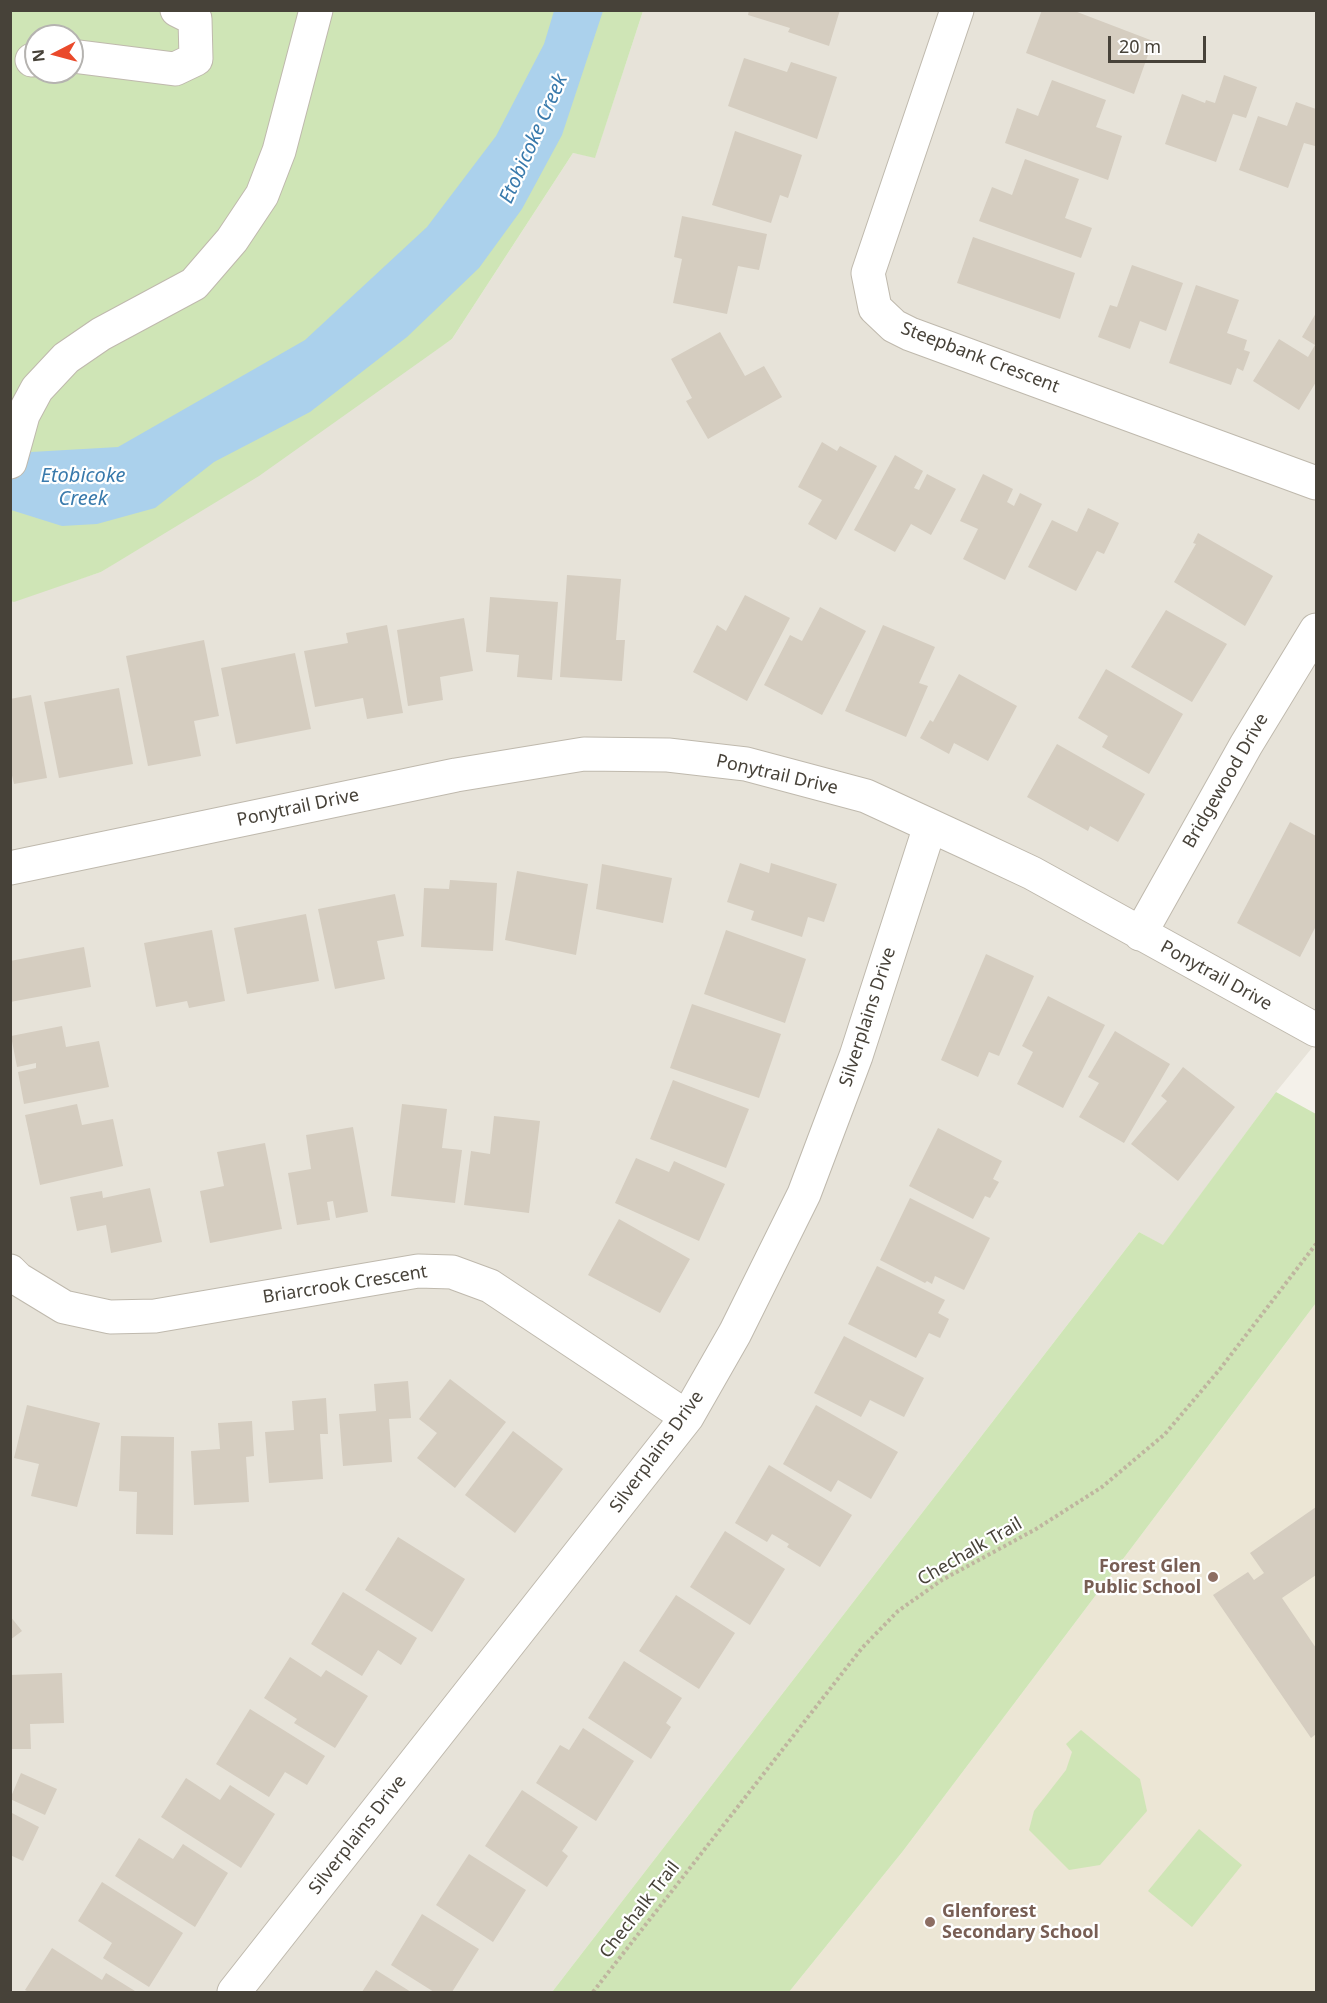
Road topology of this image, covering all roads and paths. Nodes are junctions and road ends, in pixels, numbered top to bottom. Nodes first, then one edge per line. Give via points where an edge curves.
1 (177, 10) edge
2 (316, 10) edge
3 (957, 10) edge
4 (84, 58) edge
5 (10, 462) edge
6 (1317, 483) edge
7 (1317, 630) edge
8 (930, 826) junction
9 (10, 868) edge
10 (1140, 934) junction
11 (1317, 1030) edge
12 (1317, 1244) edge
13 (10, 1272) edge
14 (687, 1417) junction
15 (234, 1992) edge
16 (593, 1992) edge

1 - 4 street via 195,19 196,59 175,69
2 - 5 street via 279,151 262,195 232,240 194,284 101,334 66,358 37,388 19,426
3 - 6 street, Steepbank Crescent via 868,273 875,308 894,326 910,334
7 - 10 street, Bridgewood Drive via 1246,745
8 - 9 street, Ponytrail Drive via 866,796 746,764 668,755 584,754 456,775
8 - 10 street, Ponytrail Drive via 1032,873
8 - 14 street, Silverplains Drive via 856,1056 804,1194 735,1334
10 - 11 street, Ponytrail Drive
12 - 16 path, Chechalk Trail via 1221,1369 1165,1434 1102,1487 1036,1529 942,1580 898,1611 862,1648
13 - 14 street, Briarcrook Crescent via 64,1307 110,1317 155,1316 418,1271 452,1272 490,1286
14 - 15 street, Silverplains Drive

